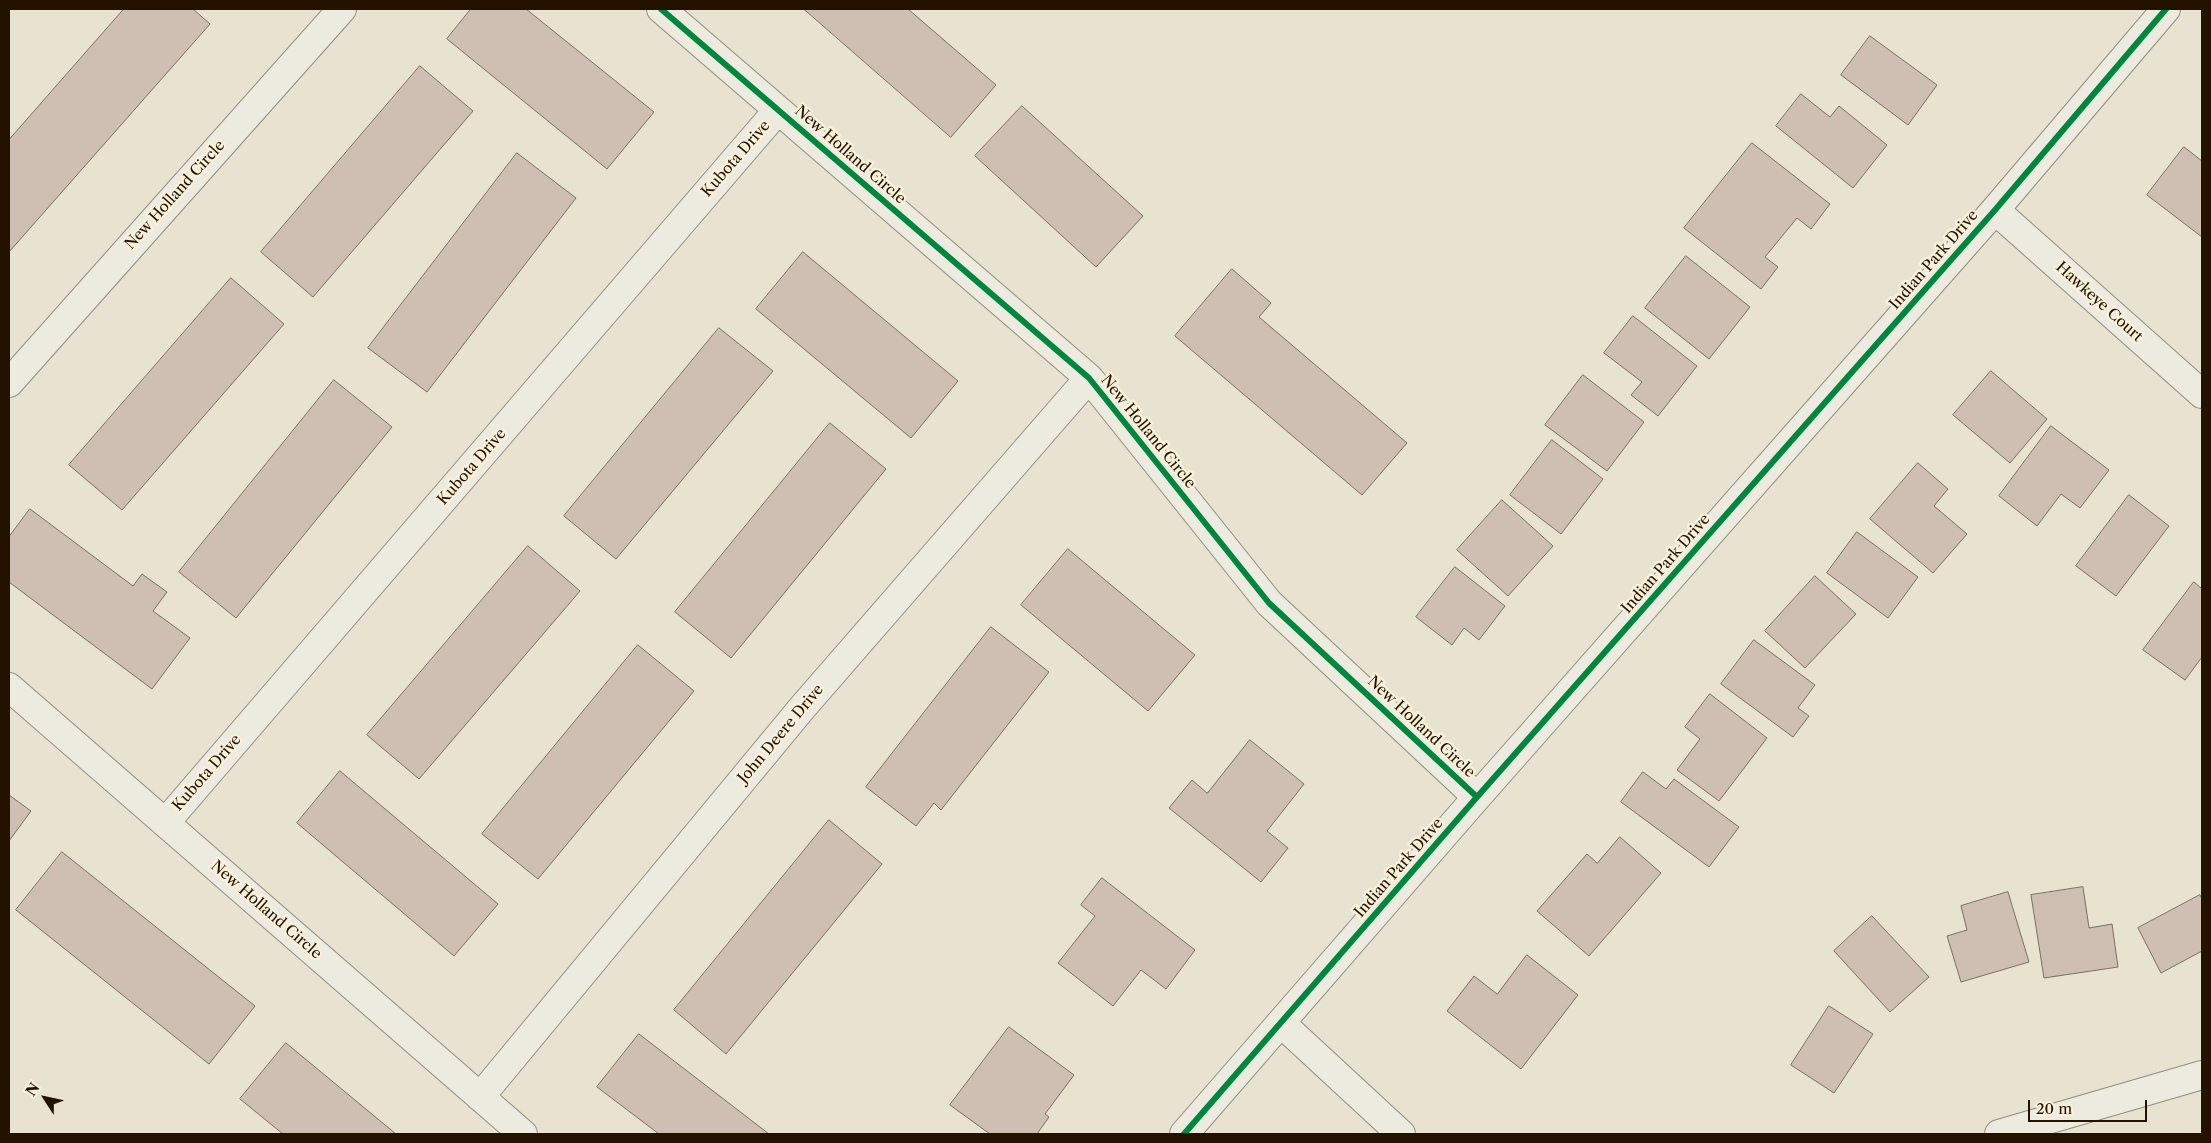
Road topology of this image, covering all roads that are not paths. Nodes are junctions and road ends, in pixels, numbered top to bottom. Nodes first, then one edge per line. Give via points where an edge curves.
1 (342, 9) edge
2 (661, 9) edge
3 (2166, 9) edge
4 (778, 110) junction
5 (1995, 210) junction
6 (1089, 378) junction
7 (9, 383) edge
8 (2202, 394) edge
9 (9, 687) edge
10 (1477, 797) junction
11 (165, 823) junction
12 (1281, 1023) junction
13 (2202, 1075) edge
14 (480, 1097) junction
15 (523, 1134) edge
16 (1184, 1134) edge
17 (1401, 1134) edge
18 (1999, 1134) edge

1 - 7 street, New Holland Circle
2 - 4 street, New Holland Circle
3 - 5 street, Indian Park Drive
4 - 6 street, New Holland Circle
4 - 11 street, Kubota Drive
5 - 8 street, Hawkeye Court
5 - 10 street, Indian Park Drive
6 - 10 street, New Holland Circle via 1269,602
6 - 14 street, John Deere Drive via 802,708
9 - 11 street, New Holland Circle
10 - 12 street, Indian Park Drive
11 - 14 street, New Holland Circle
12 - 16 street, Indian Park Drive
12 - 17 street
13 - 18 street
14 - 15 street, New Holland Circle

